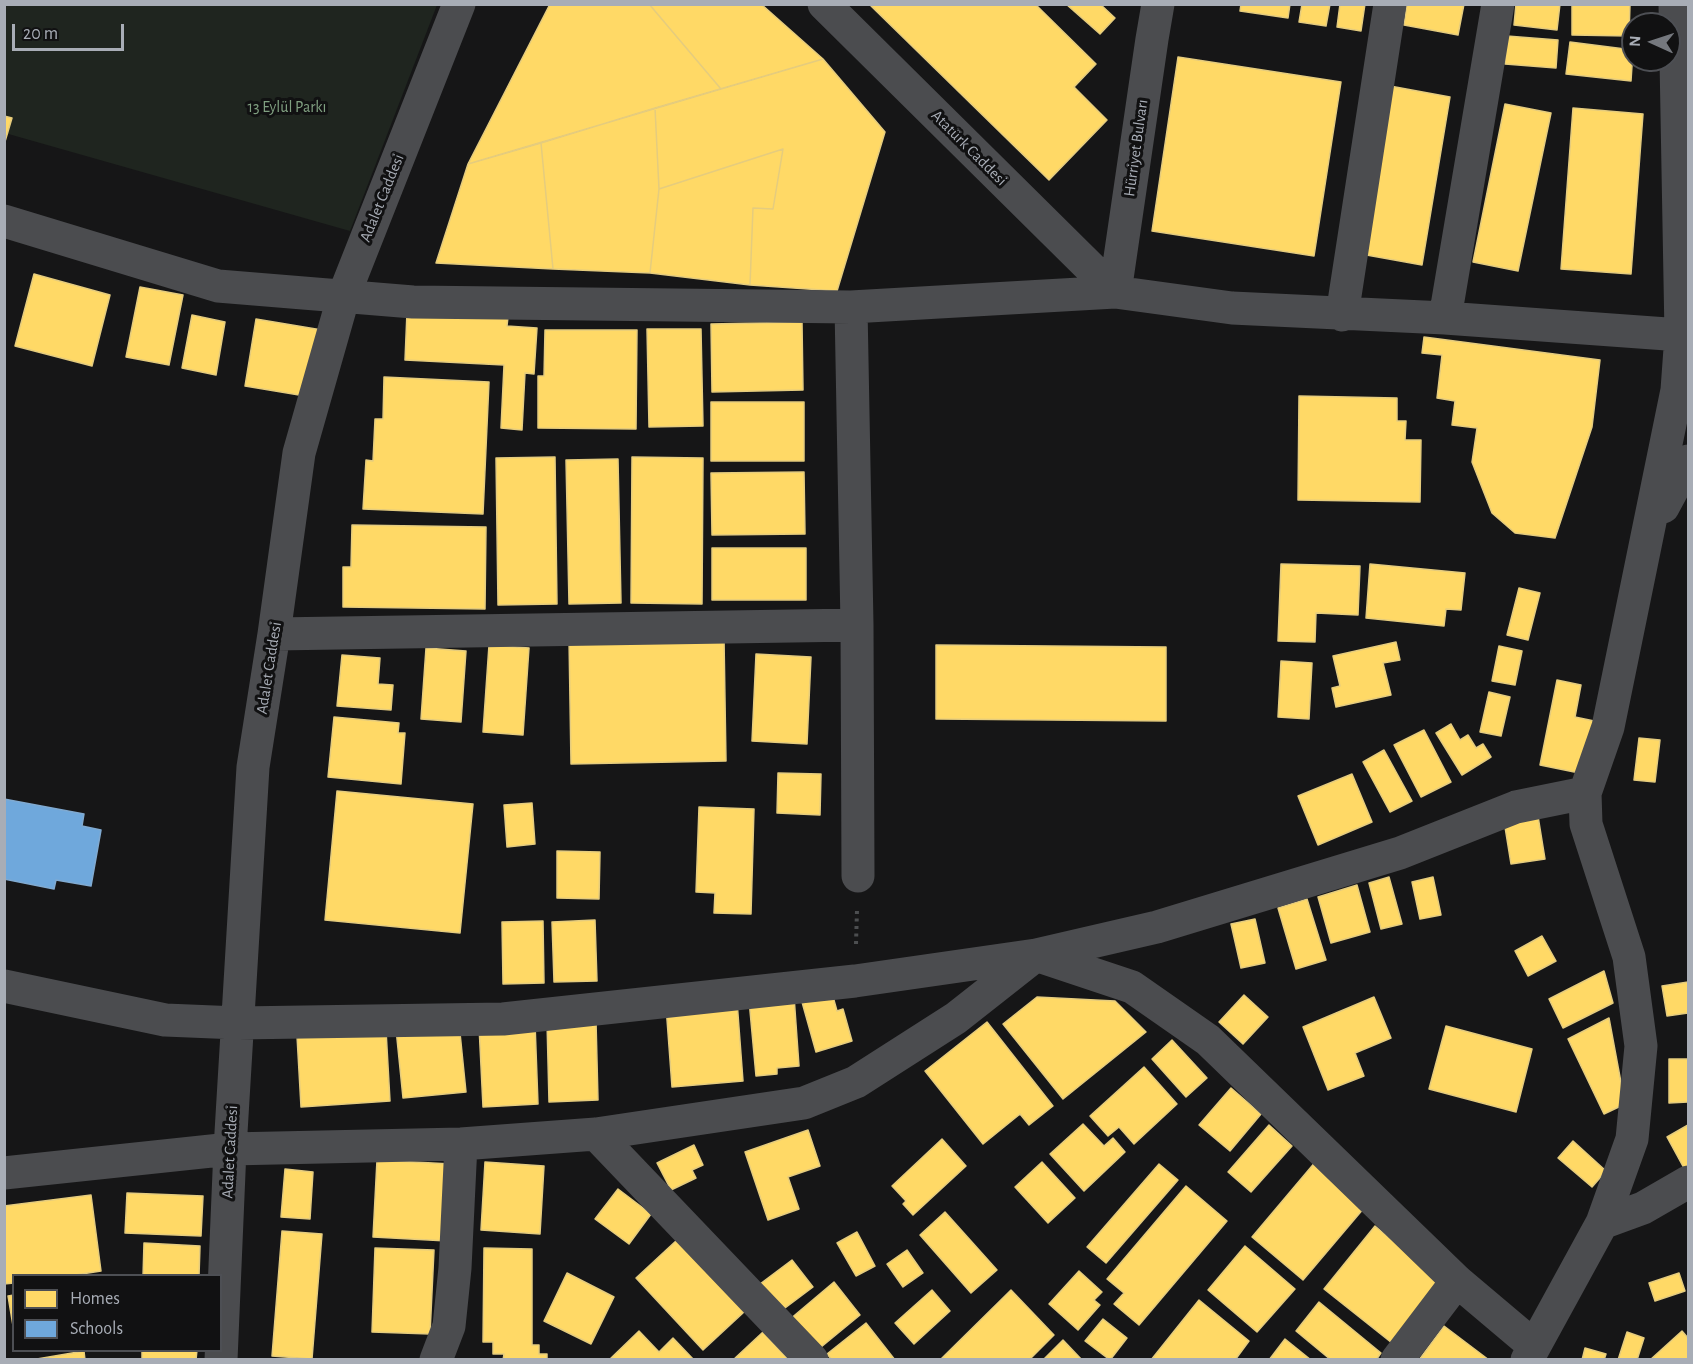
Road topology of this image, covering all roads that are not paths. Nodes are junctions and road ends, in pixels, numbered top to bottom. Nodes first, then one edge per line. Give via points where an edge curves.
1 (459, 4) edge
2 (824, 4) edge
3 (1158, 4) edge
4 (1390, 4) edge
5 (1498, 4) edge
6 (1675, 4) edge
7 (4, 221) edge
8 (1114, 292) junction
9 (344, 295) junction
10 (850, 307) junction
11 (1342, 315) junction
12 (1445, 318) junction
13 (1685, 336) edge
14 (1689, 461) edge
15 (1647, 534) junction
16 (857, 625) junction
17 (274, 634) junction
18 (1585, 793) junction
19 (858, 876) road end
20 (1036, 955) junction
21 (4, 986) edge
22 (237, 1023) junction
23 (596, 1134) junction
24 (461, 1144) junction
25 (230, 1149) junction
26 (4, 1173) edge
27 (1689, 1182) edge
28 (1602, 1223) junction
29 (1457, 1281) junction
30 (222, 1336) edge
31 (1530, 1353) edge
32 (436, 1359) edge
33 (812, 1359) edge
34 (1397, 1359) edge

1 - 9 street, Adalet Caddesi
2 - 8 street, Atatürk Caddesi
3 - 8 street, Hürriyet Bulvarı
4 - 11 street
5 - 12 street
6 - 13 street
7 - 9 street via 218,285
8 - 10 street
8 - 11 street via 1232,308
9 - 10 street via 413,302
9 - 17 street, Adalet Caddesi via 299,453
10 - 16 street
11 - 12 street
12 - 13 street
13 - 15 street
14 - 15 street
15 - 18 street via 1608,727
16 - 17 street
16 - 19 street
17 - 22 street, Adalet Caddesi via 253,767
18 - 20 street via 1516,807 1400,853 1157,927
18 - 28 street via 1586,824 1629,957 1641,1046 1632,1139
20 - 22 street via 855,981 503,1019
20 - 23 street via 956,1018 856,1082 804,1103
20 - 29 street via 1132,987 1208,1040
21 - 22 street via 165,1020
22 - 25 street, Adalet Caddesi
23 - 24 street
23 - 33 street
24 - 25 street
24 - 32 street via 449,1326
25 - 26 street
25 - 30 street, Adalet Caddesi
27 - 28 street via 1642,1208
28 - 31 street
29 - 31 street
29 - 34 street

